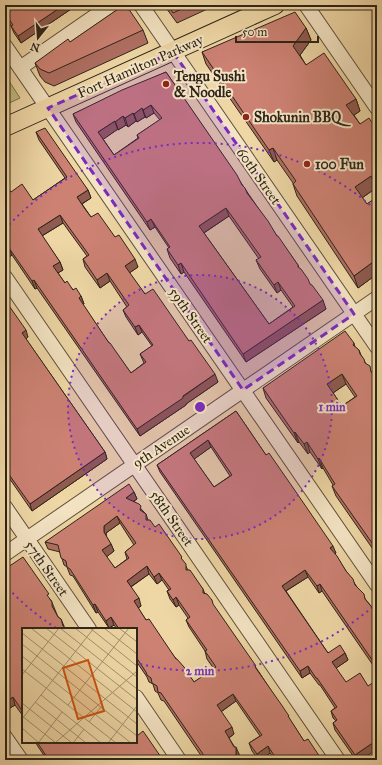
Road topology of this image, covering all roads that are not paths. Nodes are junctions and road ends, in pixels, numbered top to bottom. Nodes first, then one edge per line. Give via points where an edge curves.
1 (111, 5) edge
2 (141, 5) edge
3 (275, 5) edge
4 (306, 5) edge
5 (5, 46) edge
6 (173, 52) junction
7 (20, 68) junction
8 (48, 108) junction
9 (377, 108) edge
10 (5, 127) edge
11 (5, 277) edge
12 (377, 298) edge
13 (354, 314) junction
14 (377, 347) edge
15 (243, 390) junction
16 (135, 464) junction
17 (5, 507) edge
18 (27, 539) junction
19 (5, 554) edge
20 (377, 585) edge
21 (88, 628) edge
22 (137, 698) edge
23 (5, 737) edge
24 (21, 760) edge
25 (180, 760) edge
26 (338, 760) edge

1 - 7 street
2 - 6 street, 60th Street
3 - 6 main road, Fort Hamilton Parkway
4 - 9 street
5 - 7 street, 59th Street
6 - 8 main road, Fort Hamilton Parkway
6 - 13 street, 60th Street
7 - 8 street, 59th Street
8 - 10 main road, Fort Hamilton Parkway
8 - 15 street, 59th Street
11 - 16 street, 58th Street
12 - 13 street, 9th Avenue
13 - 14 street, 60th Street
13 - 15 street, 9th Avenue
15 - 16 street, 9th Avenue
15 - 20 street, 59th Street
16 - 18 street, 9th Avenue
16 - 26 street, 58th Street
17 - 18 street, 57th Street
18 - 19 street, 9th Avenue
18 - 21 street, 57th Street
22 - 25 street
23 - 24 street

